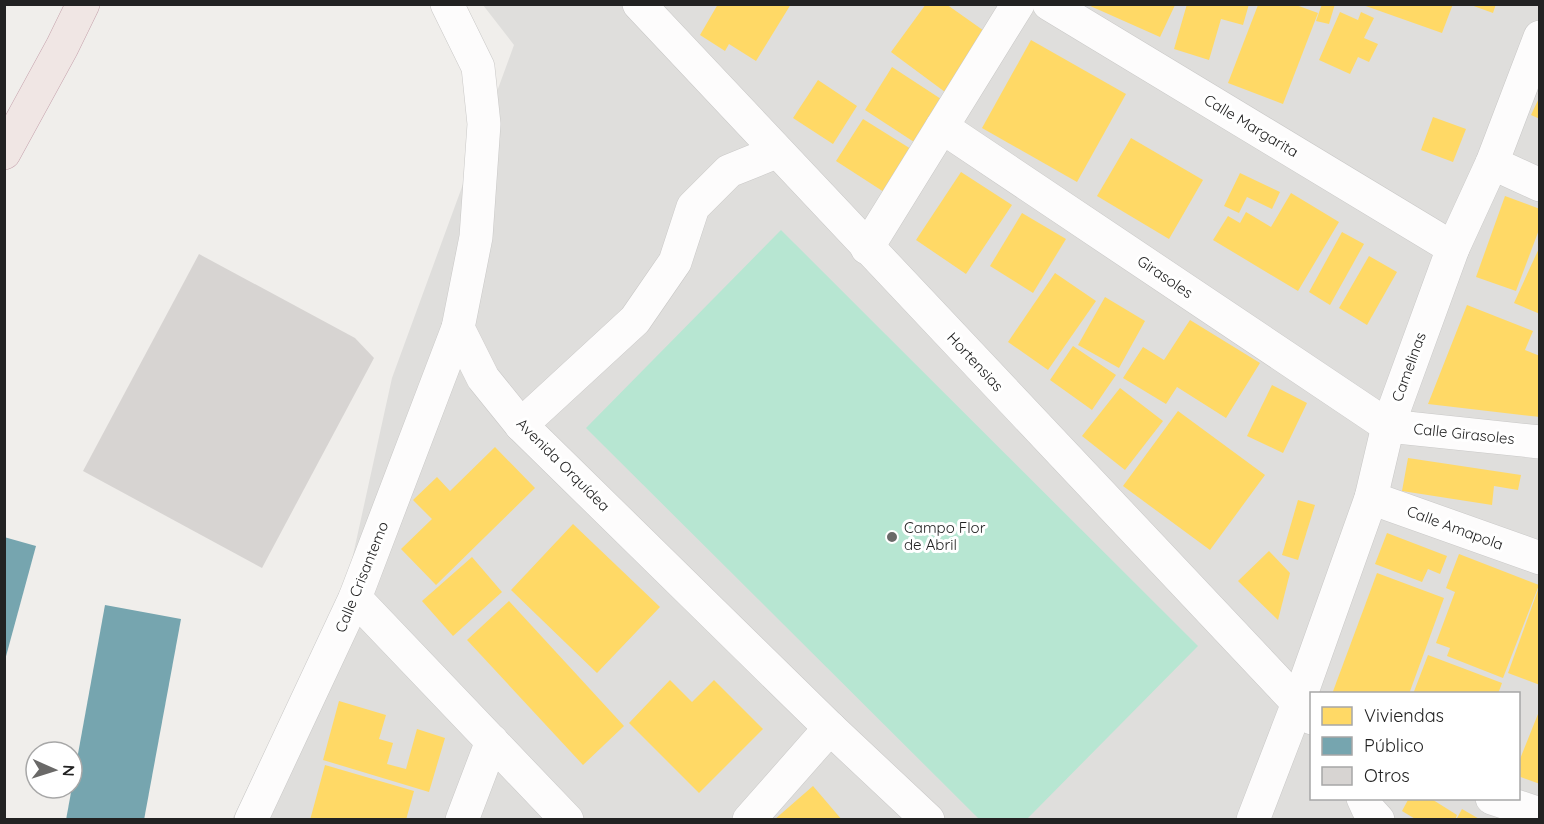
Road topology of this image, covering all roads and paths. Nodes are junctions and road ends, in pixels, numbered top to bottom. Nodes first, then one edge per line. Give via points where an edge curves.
1 (83, 4) edge
2 (447, 4) edge
3 (639, 4) edge
4 (1018, 4) edge
5 (1049, 4) edge
6 (1539, 38) edge
7 (942, 127) junction
8 (776, 152) junction
9 (4, 153) edge
10 (1492, 163) junction
11 (1539, 185) edge
12 (867, 248) junction
13 (1453, 248) junction
14 (458, 328) junction
15 (521, 425) junction
16 (1388, 426) junction
17 (1539, 442) edge
18 (1371, 498) junction
19 (1539, 558) edge
20 (355, 598) junction
21 (1311, 692) edge
22 (1310, 695) edge
23 (1305, 711) edge
24 (830, 728) junction
25 (492, 741) junction
26 (1364, 800) edge
27 (1498, 800) edge
28 (1539, 814) edge
29 (251, 819) edge
30 (462, 819) edge
31 (567, 819) edge
32 (749, 819) edge
33 (928, 819) edge
34 (1253, 819) edge
35 (1378, 819) edge

1 - 9 highway
2 - 14 street via 478,67 484,124 476,237
3 - 8 street, Hortensias
4 - 7 street
5 - 13 street, Calle Margarita
6 - 10 street, Camelinas
7 - 12 street
7 - 16 street, Girasoles
8 - 12 street, Hortensias
8 - 15 street via 729,171 693,207 675,262 635,320
10 - 11 street
10 - 13 street, Camelinas
12 - 23 street, Hortensias
13 - 16 street, Camelinas
14 - 15 street, Avenida Orquídea via 483,378
14 - 20 street, Calle Crisantemo
15 - 24 street, Avenida Orquídea
16 - 17 street, Calle Girasoles
16 - 18 street, Camelinas
18 - 19 street, Calle Amapola
18 - 21 street, Camelinas
20 - 25 street
20 - 29 street, Calle Crisantemo
22 - 23 street, Camelinas
23 - 34 street, Camelinas
24 - 32 street
24 - 33 street, Avenida Orquídea
25 - 30 street
25 - 31 street
26 - 35 street
27 - 28 street

